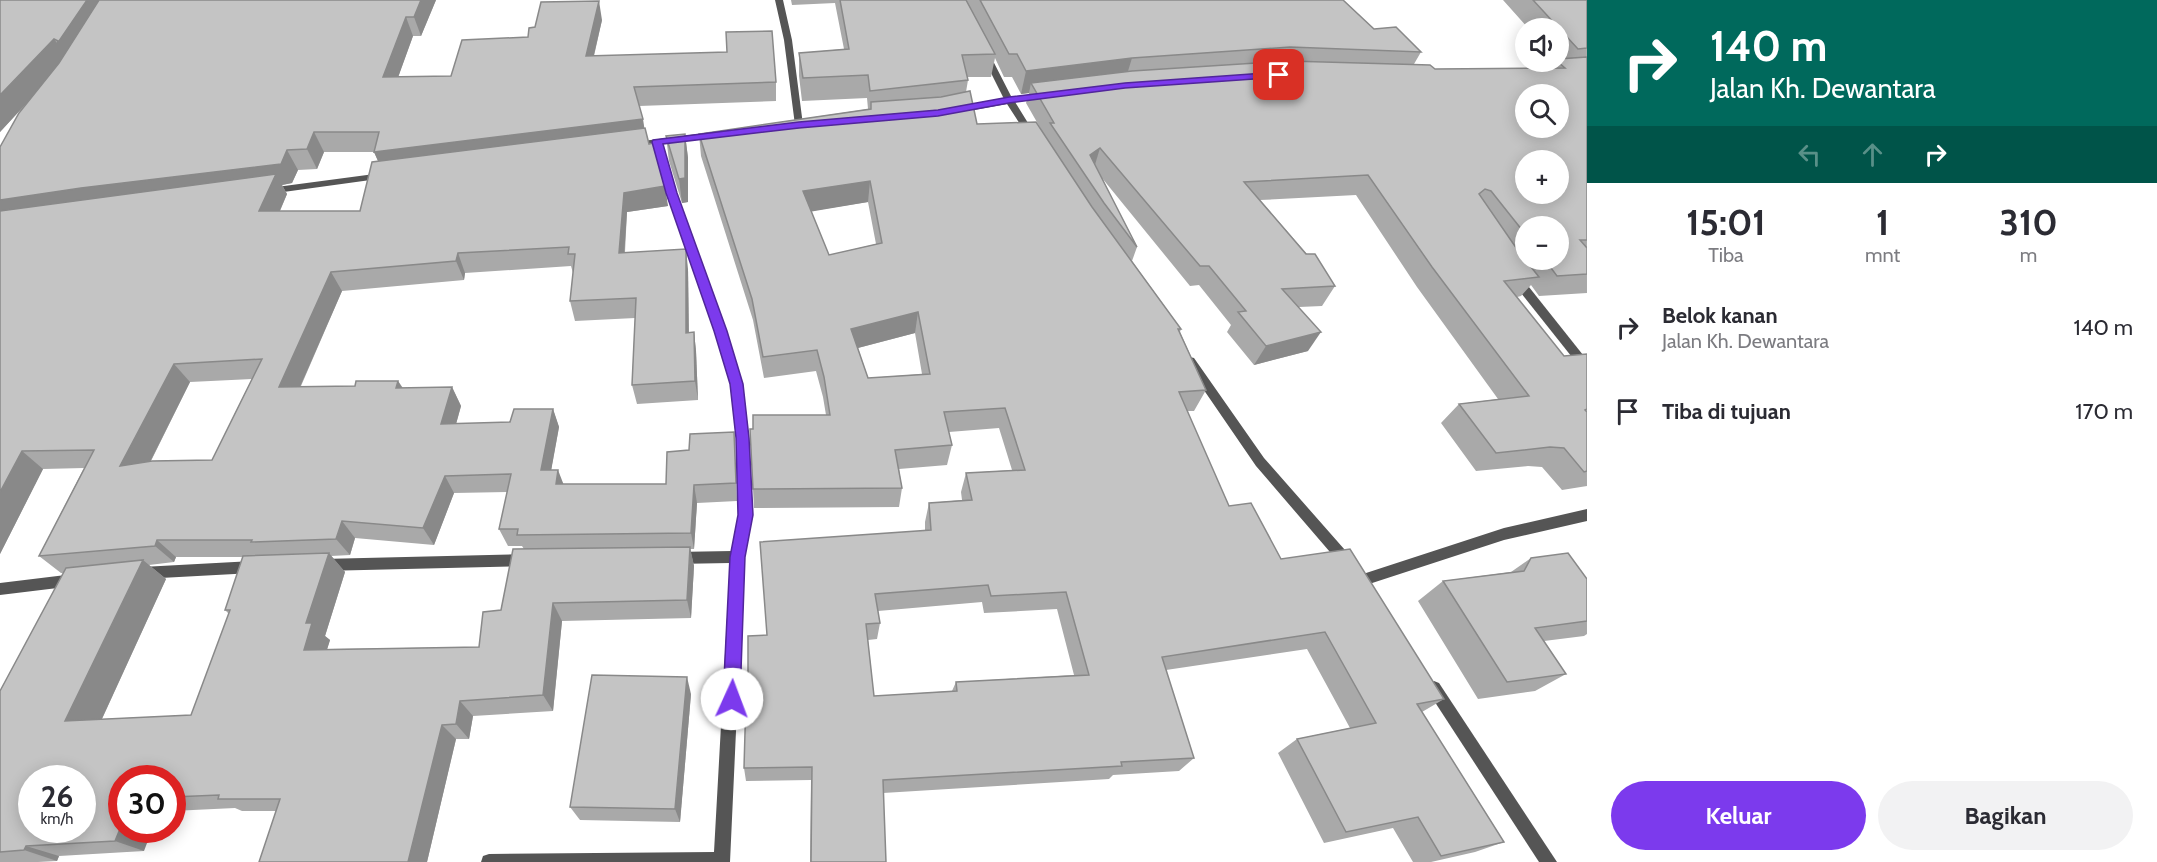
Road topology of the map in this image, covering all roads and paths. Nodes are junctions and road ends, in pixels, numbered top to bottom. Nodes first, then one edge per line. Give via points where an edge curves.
1 (779, 0) edge
2 (980, 43) edge
3 (1049, 95) edge
4 (1009, 100) junction
5 (950, 111) edge
6 (810, 124) edge
7 (799, 125) junction
8 (787, 126) edge
9 (728, 133) edge
10 (657, 142) junction
11 (1038, 144) edge
12 (621, 146) edge
13 (396, 175) edge
14 (259, 193) edge
15 (1508, 268) edge
16 (1183, 351) edge
17 (1587, 369) edge
18 (1587, 515) edge
19 (737, 557) junction
20 (666, 558) edge
21 (536, 560) edge
22 (303, 566) edge
23 (268, 567) edge
24 (126, 575) edge
25 (92, 579) edge
26 (0, 589) edge
27 (1427, 677) edge
28 (722, 861) edge
29 (489, 862) edge
30 (1549, 862) edge

1 - 7 street
2 - 4 street
3 - 4 street
4 - 5 street
4 - 11 street
6 - 7 street
7 - 8 street
9 - 10 street
10 - 12 street
10 - 19 street via 737,384 746,515
13 - 14 street
15 - 17 street
16 - 18 street via 1260,462 1366,585 1504,534
19 - 20 street
19 - 28 street
21 - 22 street
23 - 24 street
25 - 26 street
27 - 30 street
28 - 29 street

